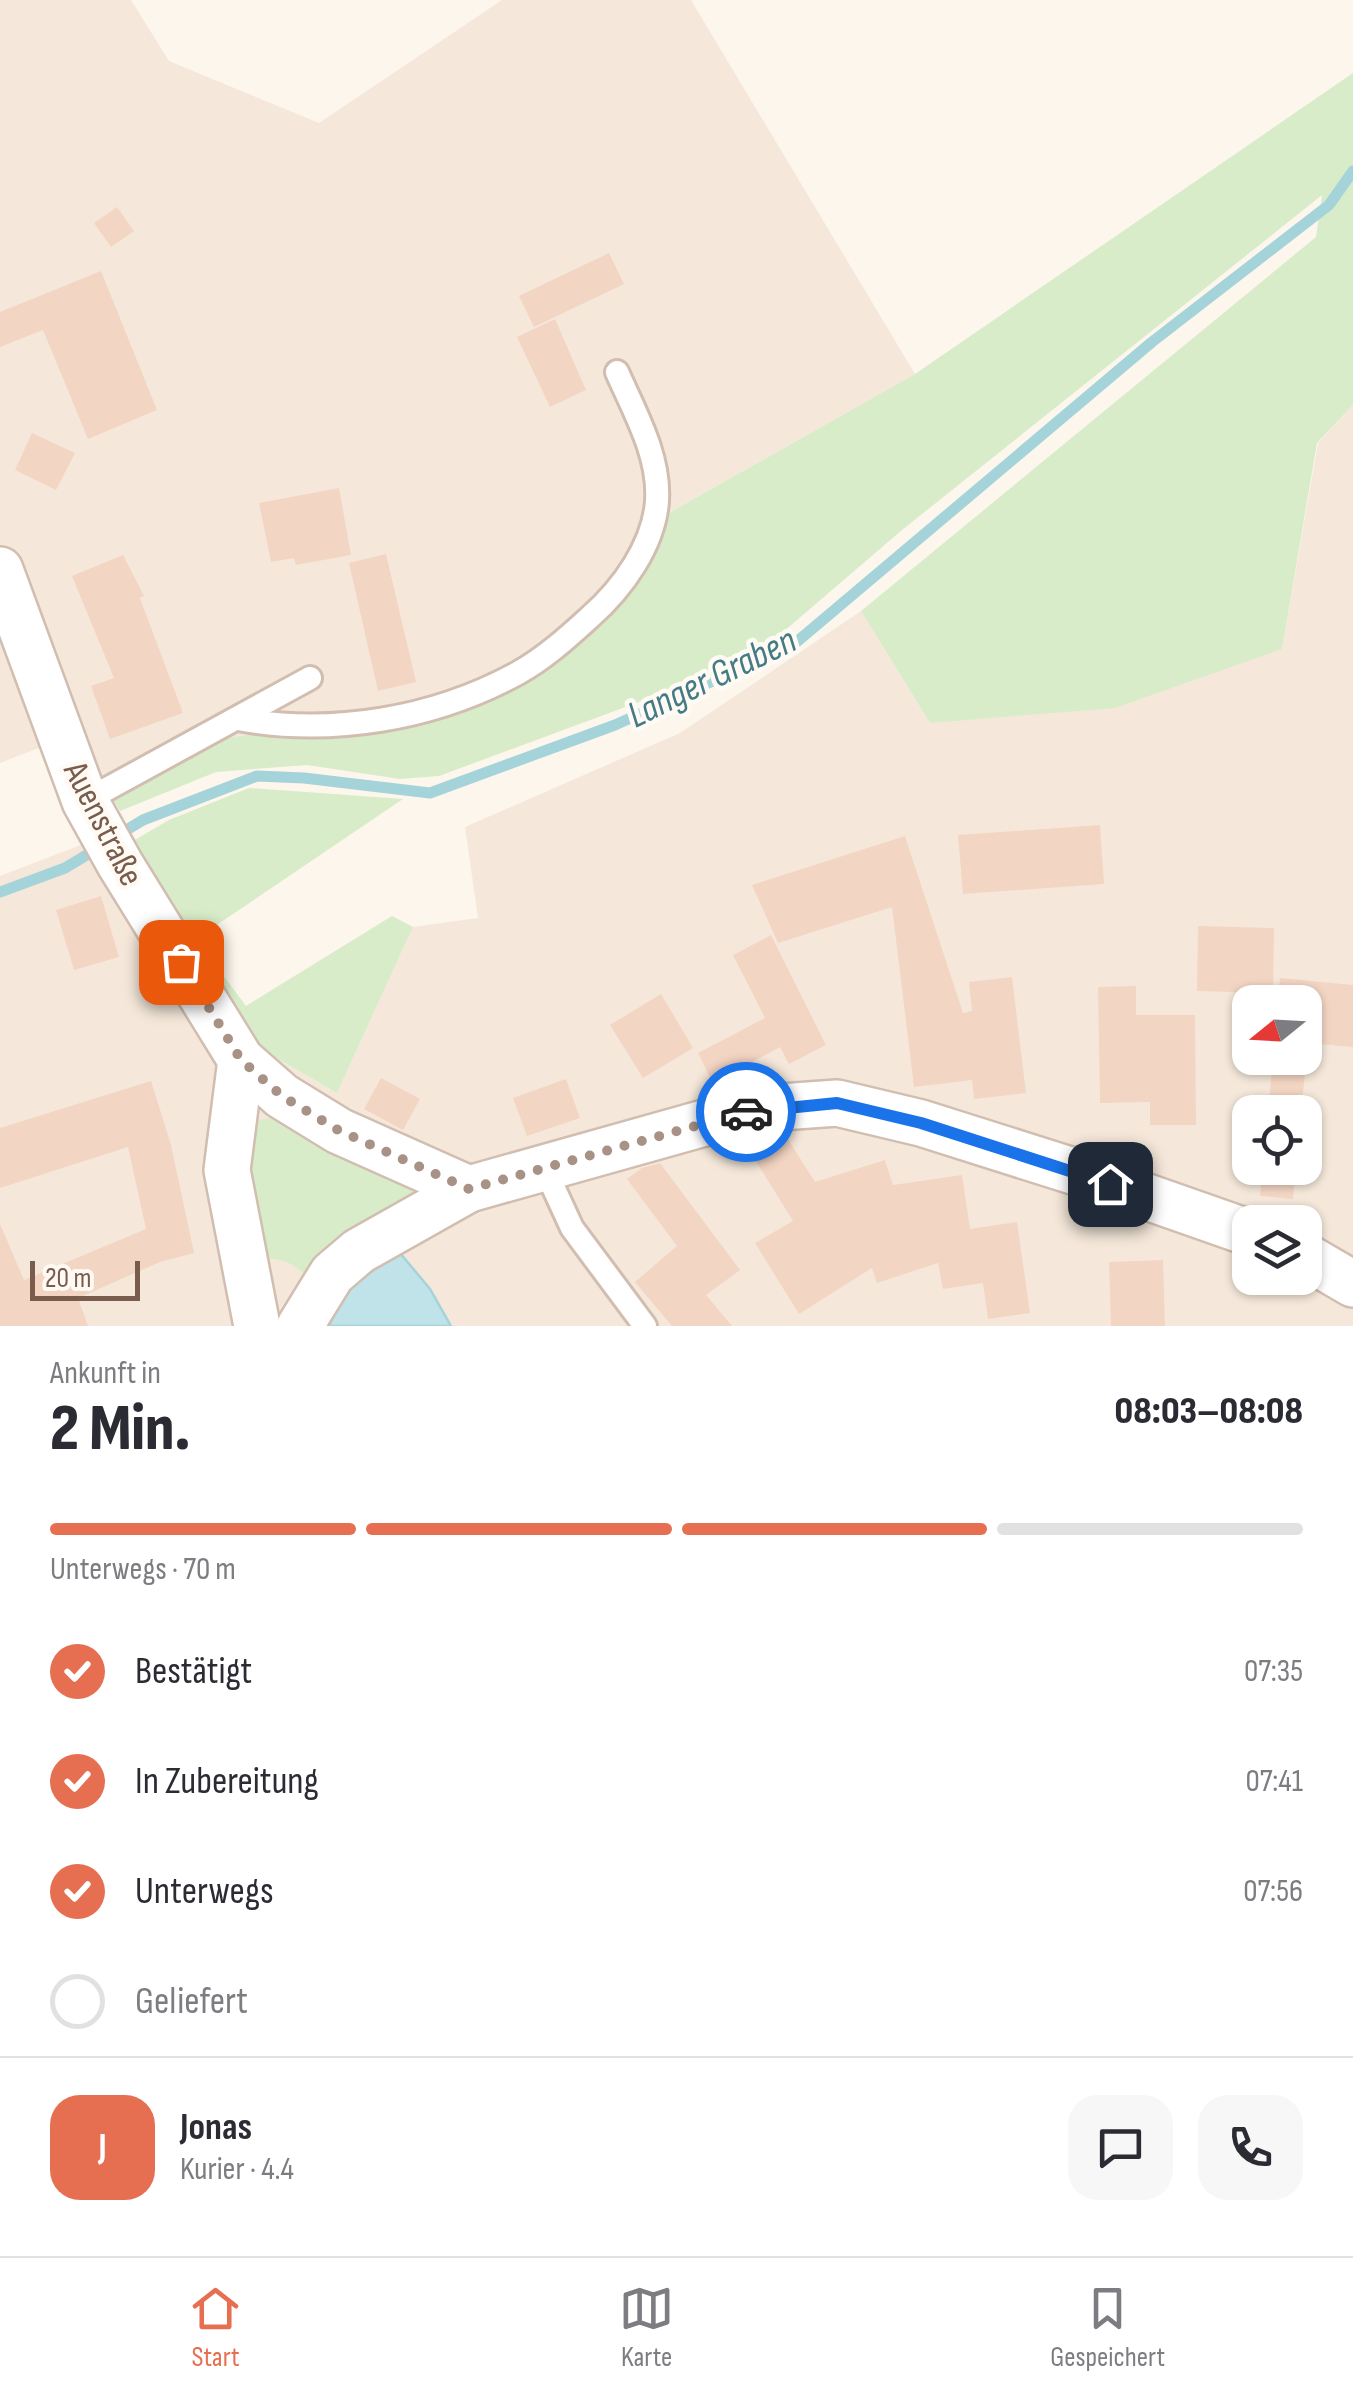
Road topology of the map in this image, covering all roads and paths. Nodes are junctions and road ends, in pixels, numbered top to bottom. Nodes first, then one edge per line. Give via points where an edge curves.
1 (617, 372) dead end
2 (0, 570) edge
3 (310, 678) dead end
4 (238, 719) junction
5 (90, 811) junction
6 (241, 1060) junction
7 (544, 1167) junction
8 (469, 1189) junction
9 (1232, 1227) edge
10 (1322, 1266) edge
11 (1353, 1284) edge
12 (257, 1326) edge
13 (300, 1326) edge
14 (645, 1326) edge

1 - 4 lane via 652,454 657,507 629,574 594,614 519,672 427,708 317,727
2 - 5 street, Auenstraße
3 - 4 lane
4 - 5 lane
5 - 6 street, Auenstraße
6 - 8 street, Auenstraße via 282,1096 338,1130
6 - 12 street via 227,1170
7 - 8 street
7 - 9 street via 754,1109 837,1103 938,1128
7 - 14 lane via 572,1228
8 - 13 street via 359,1251 332,1274
10 - 11 street

